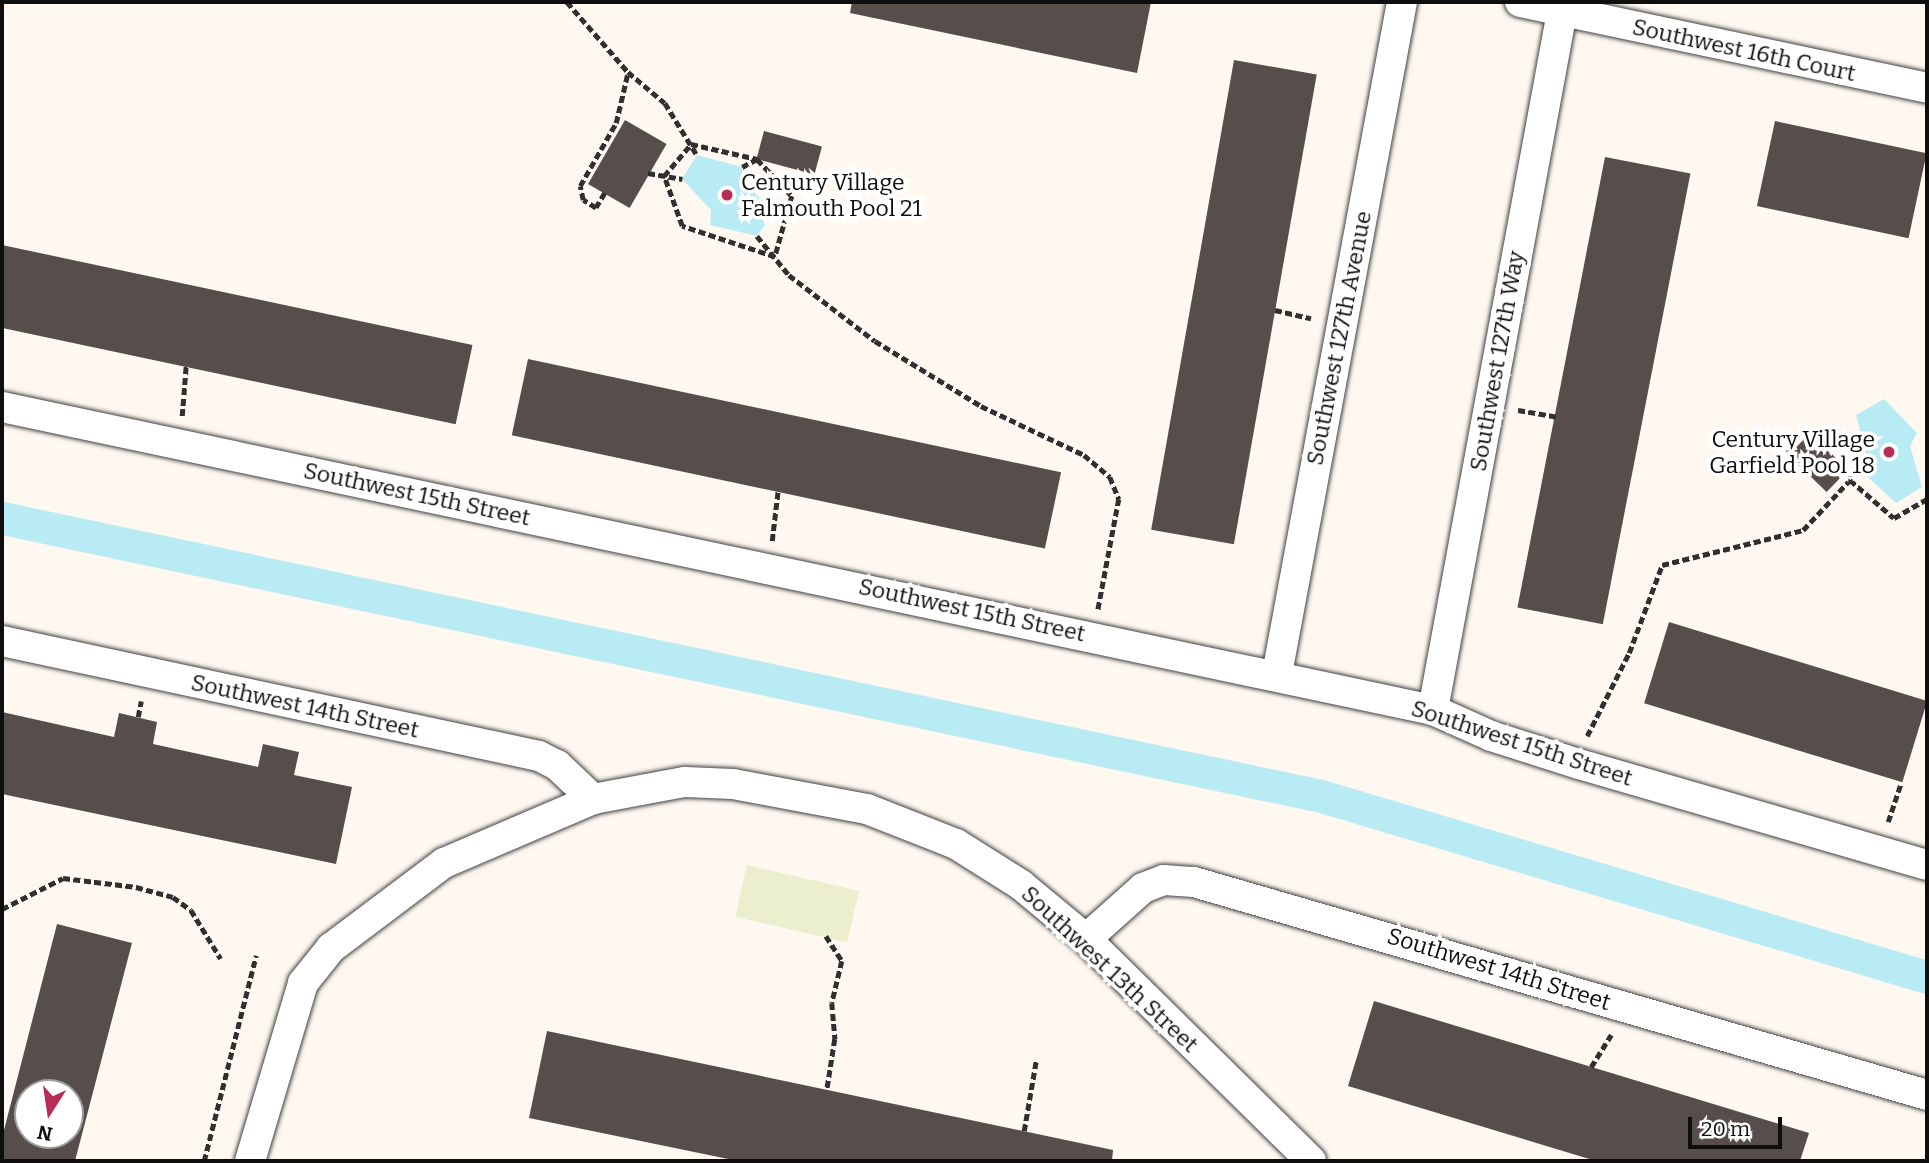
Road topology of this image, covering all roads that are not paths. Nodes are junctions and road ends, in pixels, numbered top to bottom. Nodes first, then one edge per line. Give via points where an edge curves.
1 (1402, 2) edge
2 (1520, 2) edge
3 (1562, 12) junction
4 (1927, 88) edge
5 (2, 407) edge
6 (2, 640) edge
7 (1277, 674) junction
8 (1433, 710) junction
9 (593, 799) junction
10 (1927, 865) edge
11 (1086, 939) junction
12 (1927, 1095) edge
13 (250, 1161) edge
14 (1311, 1161) edge

1 - 7 street, Southwest 127th Avenue
2 - 3 street, Southwest 16th Court
3 - 4 street, Southwest 16th Court
3 - 8 street, Southwest 127th Way
5 - 7 street, Southwest 15th Street
6 - 9 street, Southwest 14th Street via 538,756 557,765
7 - 8 street, Southwest 15th Street
8 - 10 street, Southwest 15th Street via 1491,736 1579,764
9 - 11 street, Southwest 13th Street via 685,782 733,784 867,809 956,844 1021,885
9 - 13 street, Southwest 13th Street via 444,863 331,948 303,983
11 - 12 street, Southwest 14th Street via 1143,888 1164,880 1194,882
11 - 14 street, Southwest 13th Street

